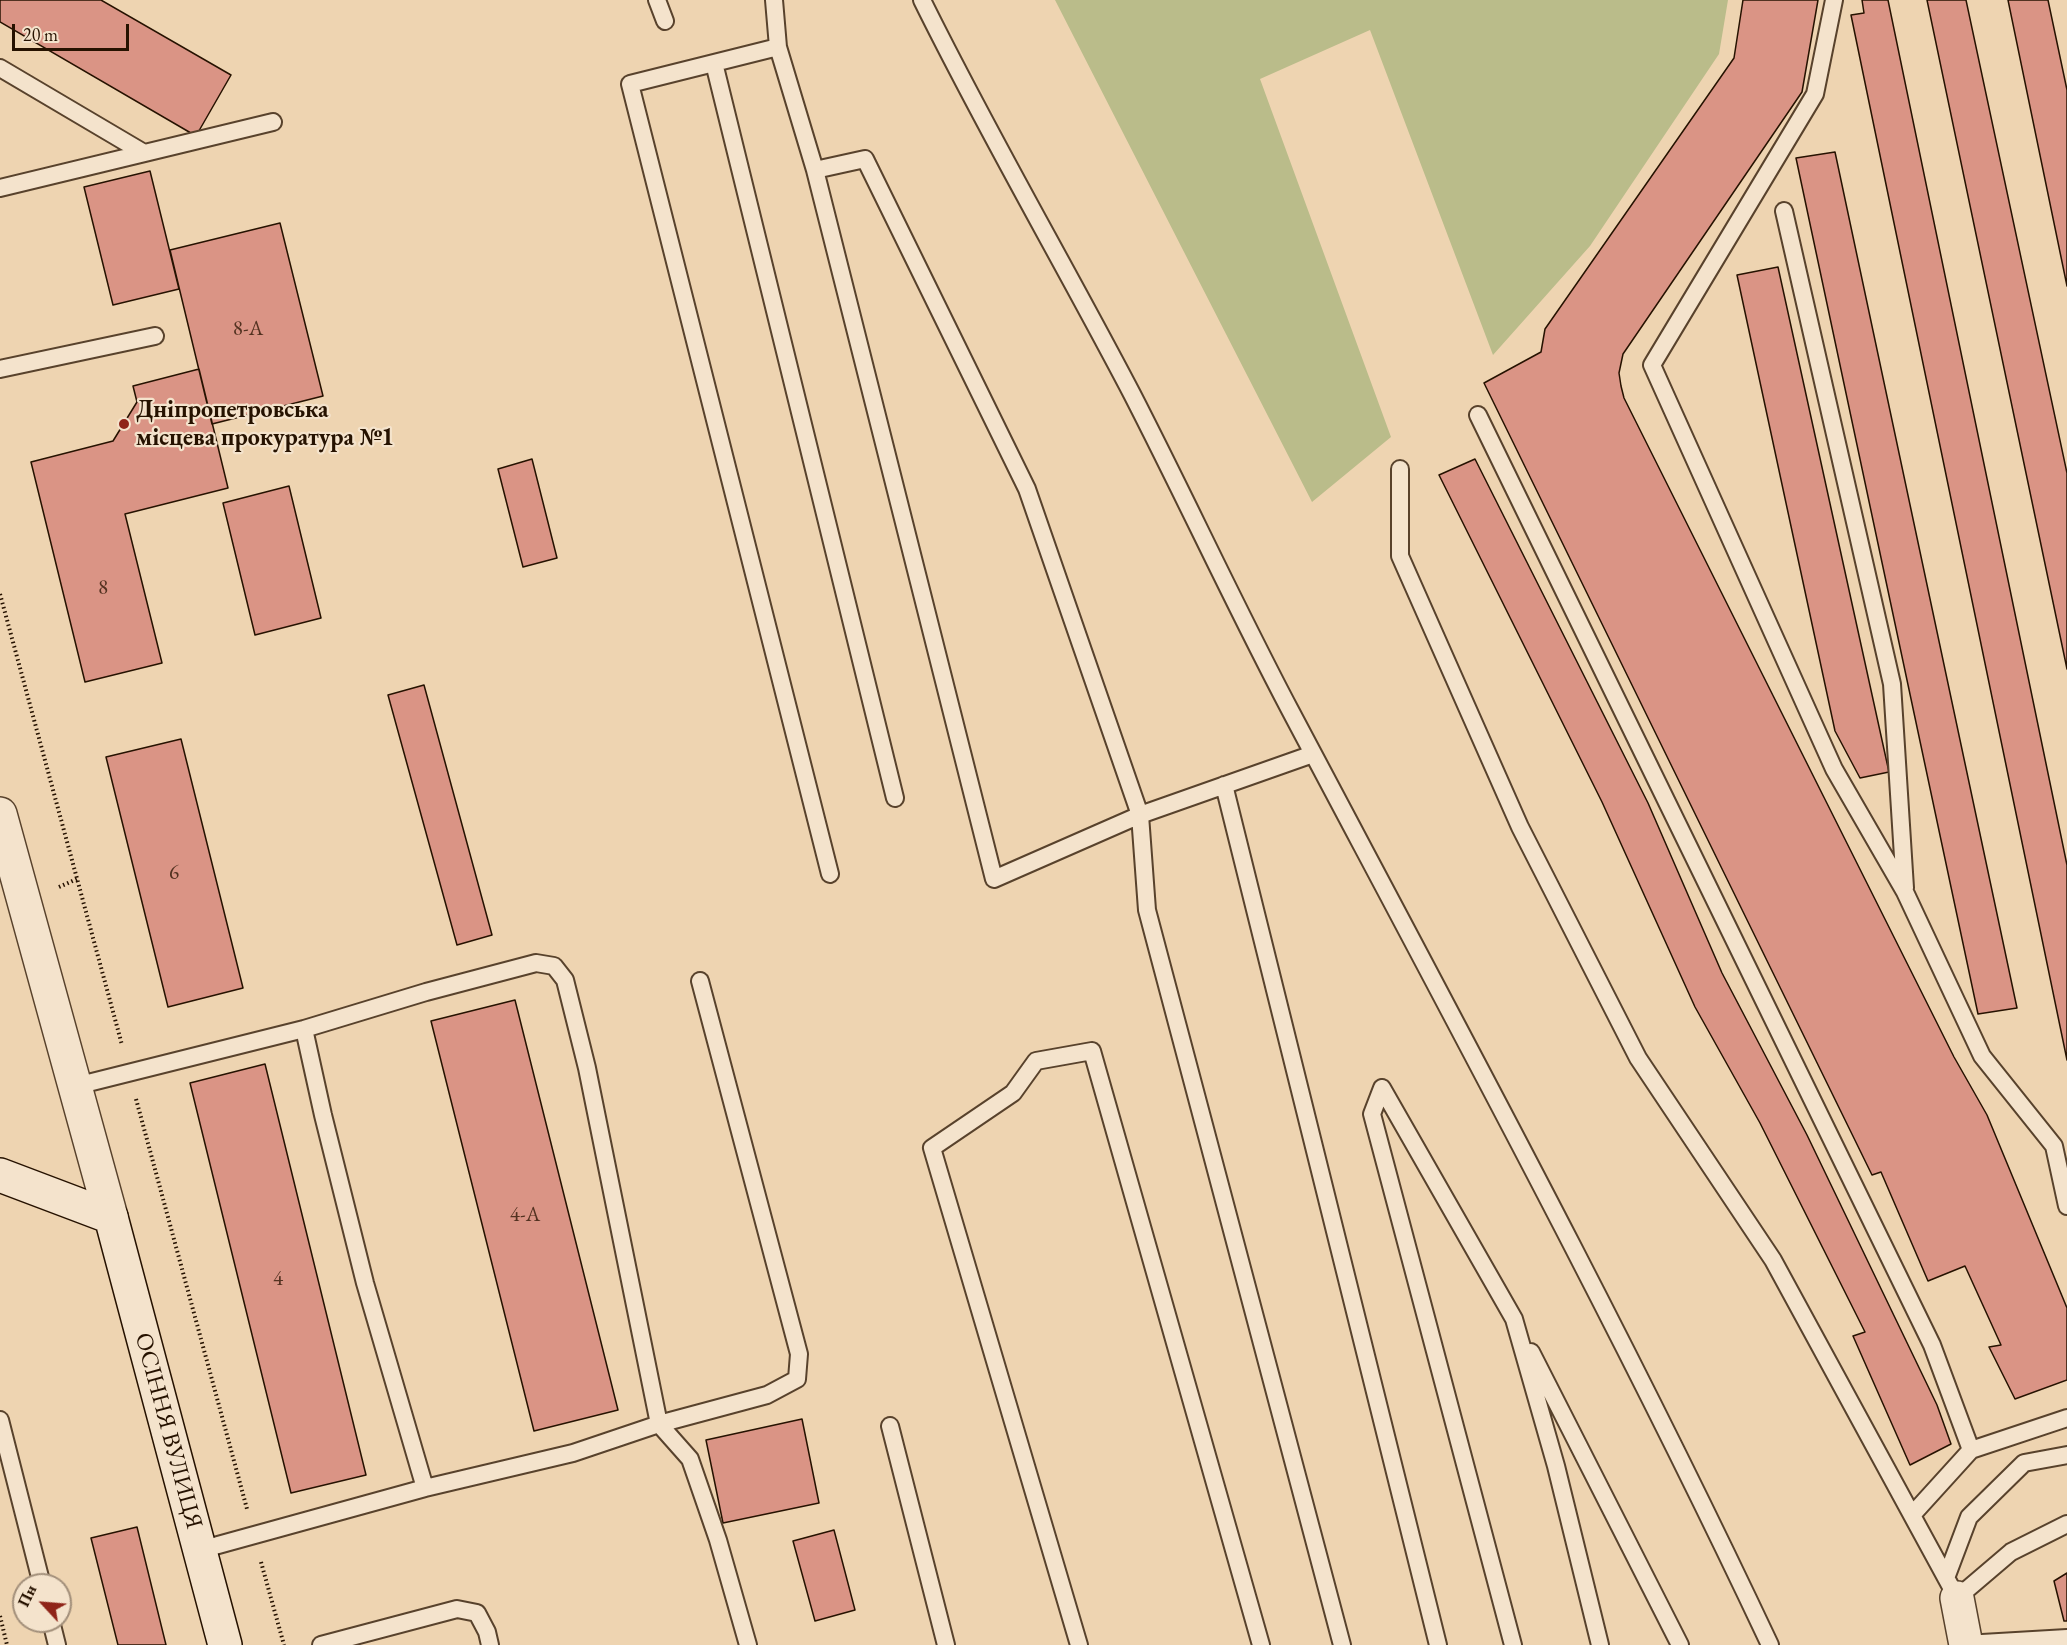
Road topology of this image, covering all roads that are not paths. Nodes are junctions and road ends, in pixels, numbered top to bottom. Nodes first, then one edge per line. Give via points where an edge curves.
1 (657, 0) edge
2 (774, 0) edge
3 (922, 0) edge
4 (1834, 0) edge
5 (665, 21) dead end
6 (778, 47) junction
7 (714, 63) junction
8 (0, 68) edge
9 (273, 122) dead end
10 (144, 153) junction
11 (815, 170) junction
12 (0, 188) edge
13 (1784, 211) dead end
14 (155, 336) dead end
15 (0, 369) edge
16 (1478, 415) dead end
17 (1400, 470) dead end
18 (1313, 754) junction
19 (1224, 785) junction
20 (895, 798) dead end
21 (0, 814) edge
22 (1140, 815) junction
23 (830, 874) dead end
24 (1905, 891) junction
25 (700, 981) dead end
26 (304, 1029) junction
27 (76, 1086) junction
28 (0, 1175) edge
29 (2067, 1206) edge
30 (111, 1217) junction
31 (1514, 1319) junction
32 (2067, 1418) edge
33 (0, 1420) edge
34 (659, 1424) junction
35 (890, 1426) dead end
36 (1971, 1450) junction
37 (2067, 1455) edge
38 (424, 1488) junction
39 (1912, 1515) junction
40 (2067, 1524) edge
41 (200, 1550) junction
42 (39, 1573) edge
43 (1952, 1588) junction
44 (2067, 1638) edge
45 (1965, 1644) edge
46 (225, 1645) edge
47 (321, 1645) edge
48 (490, 1645) edge
49 (748, 1645) edge
50 (946, 1645) edge
51 (1079, 1645) edge
52 (1261, 1645) edge
53 (1342, 1645) edge
54 (1438, 1645) edge
55 (1513, 1645) edge
56 (1600, 1645) edge
57 (1680, 1645) edge
58 (1770, 1645) edge

1 - 5 lane
2 - 6 lane
3 - 18 lane via 966,90 1131,393
4 - 24 lane via 1815,94 1652,365 1834,769
6 - 7 lane
6 - 11 lane
7 - 20 lane
7 - 23 lane via 630,84
8 - 10 lane
9 - 10 lane
10 - 12 lane
11 - 22 lane via 865,159 1027,489
11 - 22 lane via 994,879
13 - 24 lane via 1892,684
14 - 15 lane
16 - 36 lane via 1932,1345
17 - 39 lane via 1400,556 1520,827 1638,1058 1773,1260
18 - 19 lane
18 - 58 lane via 1691,1478
19 - 22 lane
19 - 54 lane
21 - 27 street, ОСІННЯ ВУЛИЦЯ
22 - 53 lane via 1147,910
24 - 29 lane via 1982,1056 2054,1146
25 - 34 lane via 799,1354 797,1379 767,1395
26 - 27 lane
26 - 34 lane via 536,963 554,966 565,980 587,1068
26 - 38 lane via 365,1283
27 - 30 street, ОСІННЯ ВУЛИЦЯ
28 - 30 street
30 - 41 street, ОСІННЯ ВУЛИЦЯ
31 - 55 lane via 1382,1088 1372,1114
31 - 56 lane via 1556,1466
31 - 57 lane
32 - 36 lane
33 - 42 lane
34 - 38 lane via 573,1453
34 - 49 lane via 690,1460 718,1539
35 - 50 lane
36 - 39 lane
37 - 43 lane via 2024,1463 1969,1517
38 - 41 lane
39 - 43 lane
40 - 43 lane
41 - 46 street, ОСІННЯ ВУЛИЦЯ
43 - 45 street
44 - 45 lane
47 - 48 lane via 458,1609 477,1613
51 - 52 lane via 932,1148 1013,1093 1036,1061 1092,1051

